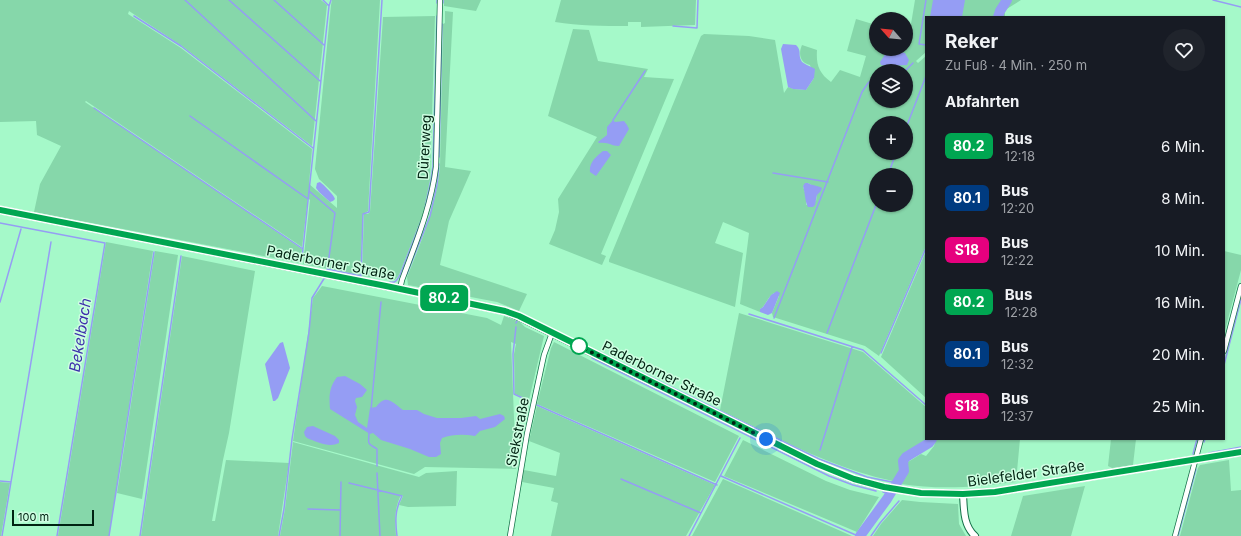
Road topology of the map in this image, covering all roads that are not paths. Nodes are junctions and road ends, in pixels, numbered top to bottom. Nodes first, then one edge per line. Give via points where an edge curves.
1 (440, 0) edge
2 (0, 210) edge
3 (1241, 286) edge
4 (400, 289) junction
5 (552, 333) junction
6 (1225, 346) edge
7 (1201, 440) edge
8 (1241, 452) edge
9 (1196, 459) junction
10 (817, 464) joint
11 (963, 494) junction
12 (510, 536) edge
13 (975, 536) edge
14 (1175, 536) edge

1 - 4 street, Dürerweg via 434,182 426,215
2 - 4 main road, Paderborner Straße
3 - 6 street
4 - 5 main road, Paderborner Straße via 505,311
5 - 10 main road, Paderborner Straße
5 - 12 street, Siekstraße via 544,355 527,434
7 - 9 street
8 - 9 main road, Bielefelder Straße
9 - 11 main road, Bielefelder Straße via 995,492
9 - 14 street
10 - 11 main road, Bielefelder Straße via 854,479 898,490 942,495
11 - 13 street via 967,524

